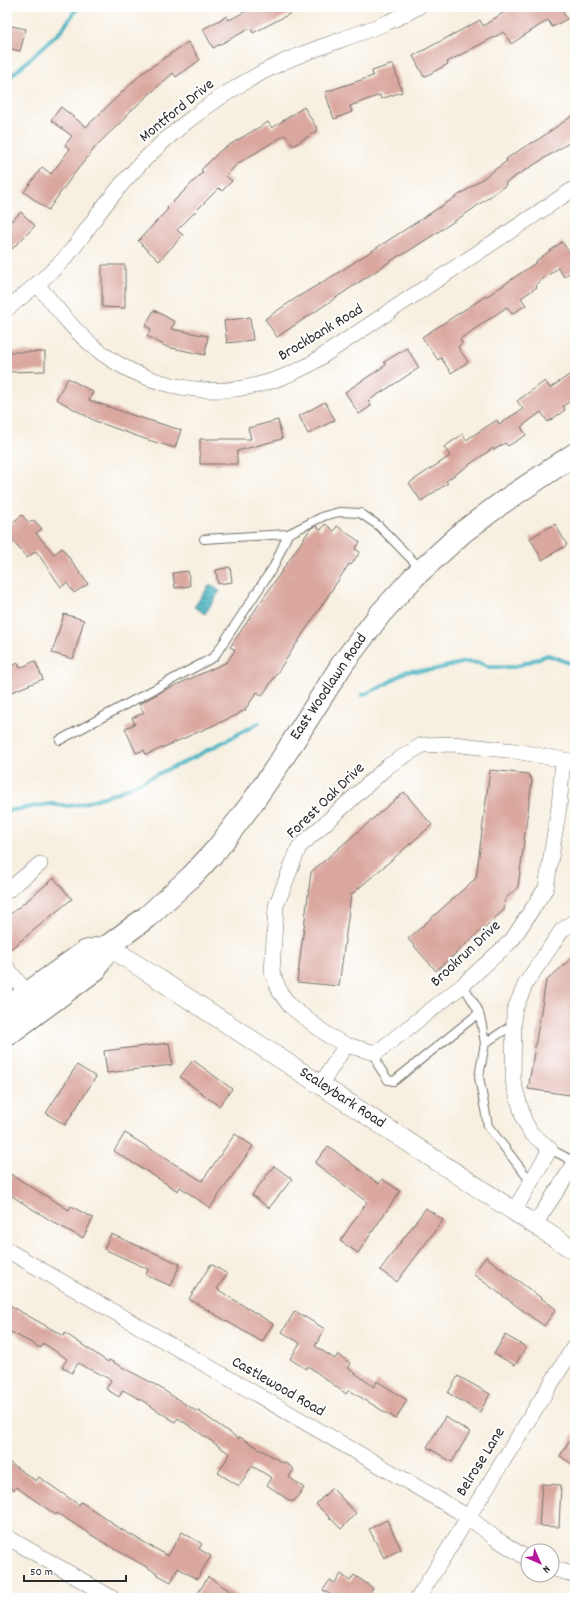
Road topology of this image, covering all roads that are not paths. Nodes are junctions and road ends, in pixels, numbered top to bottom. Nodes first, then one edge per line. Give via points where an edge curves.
1 (418, 7) edge
2 (575, 188) edge
3 (36, 284) junction
4 (7, 309) edge
5 (575, 454) edge
6 (288, 534) junction
7 (204, 538) dead end
8 (422, 569) junction
9 (60, 740) dead end
10 (569, 761) edge
11 (40, 864) dead end
12 (7, 891) edge
13 (575, 921) edge
14 (108, 946) junction
15 (7, 968) edge
16 (462, 985) junction
17 (27, 992) junction
18 (7, 1008) edge
19 (479, 1013) junction
20 (514, 1024) junction
21 (7, 1035) edge
22 (484, 1043) junction
23 (346, 1045) junction
24 (376, 1053) junction
25 (321, 1084) junction
26 (550, 1148) junction
27 (575, 1162) edge
28 (531, 1182) junction
29 (514, 1211) junction
30 (535, 1224) junction
31 (7, 1250) edge
32 (575, 1251) edge
33 (575, 1345) edge
34 (467, 1516) junction
35 (7, 1537) edge
36 (520, 1554) edge
37 (560, 1570) edge
38 (575, 1575) edge
39 (112, 1598) edge
40 (418, 1598) edge

1 - 3 street, Montford Drive via 388,22 281,63 222,96 162,142 104,206 73,249
2 - 3 street, Brockbank Road via 309,365 286,376 253,386 206,390 178,387 129,369 90,343
3 - 4 street, Montford Drive
5 - 8 main road, East Woodlawn Road via 502,502 463,532
6 - 7 lane
6 - 8 lane via 324,516 339,512 360,513 379,526
6 - 9 lane via 274,566 214,657
8 - 14 main road, East Woodlawn Road via 380,613 343,663 280,762 217,849 165,901
10 - 16 street, Brookrun Drive via 546,888 512,940
10 - 23 street, Forest Oak Drive via 515,751 453,744 422,745 388,766 299,847 276,906 272,972 280,992 290,1006 329,1036
11 - 12 street
13 - 20 street via 562,930 526,983 514,1010
14 - 17 main road, East Woodlawn Road via 85,952
14 - 21 main road, East Woodlawn Road via 96,969
14 - 25 street, Scaleybark Road
15 - 17 street
16 - 19 lane
16 - 24 street, Brookrun Drive
17 - 18 main road, East Woodlawn Road
19 - 22 lane
19 - 24 lane via 394,1081 388,1080 378,1065
20 - 22 lane
20 - 26 street via 513,1081 524,1120 531,1133
22 - 28 lane via 479,1077 488,1126
23 - 24 street
23 - 25 street
25 - 29 street, Scaleybark Road
26 - 27 lane
26 - 28 street
27 - 30 street
28 - 29 street
29 - 30 street, Scaleybark Road
30 - 32 street, Scaleybark Road
31 - 34 street, Castlewood Road
33 - 34 street, Belrose Lane
34 - 36 street, Castlewood Road
34 - 40 street, Belrose Lane
35 - 39 street
37 - 38 street

